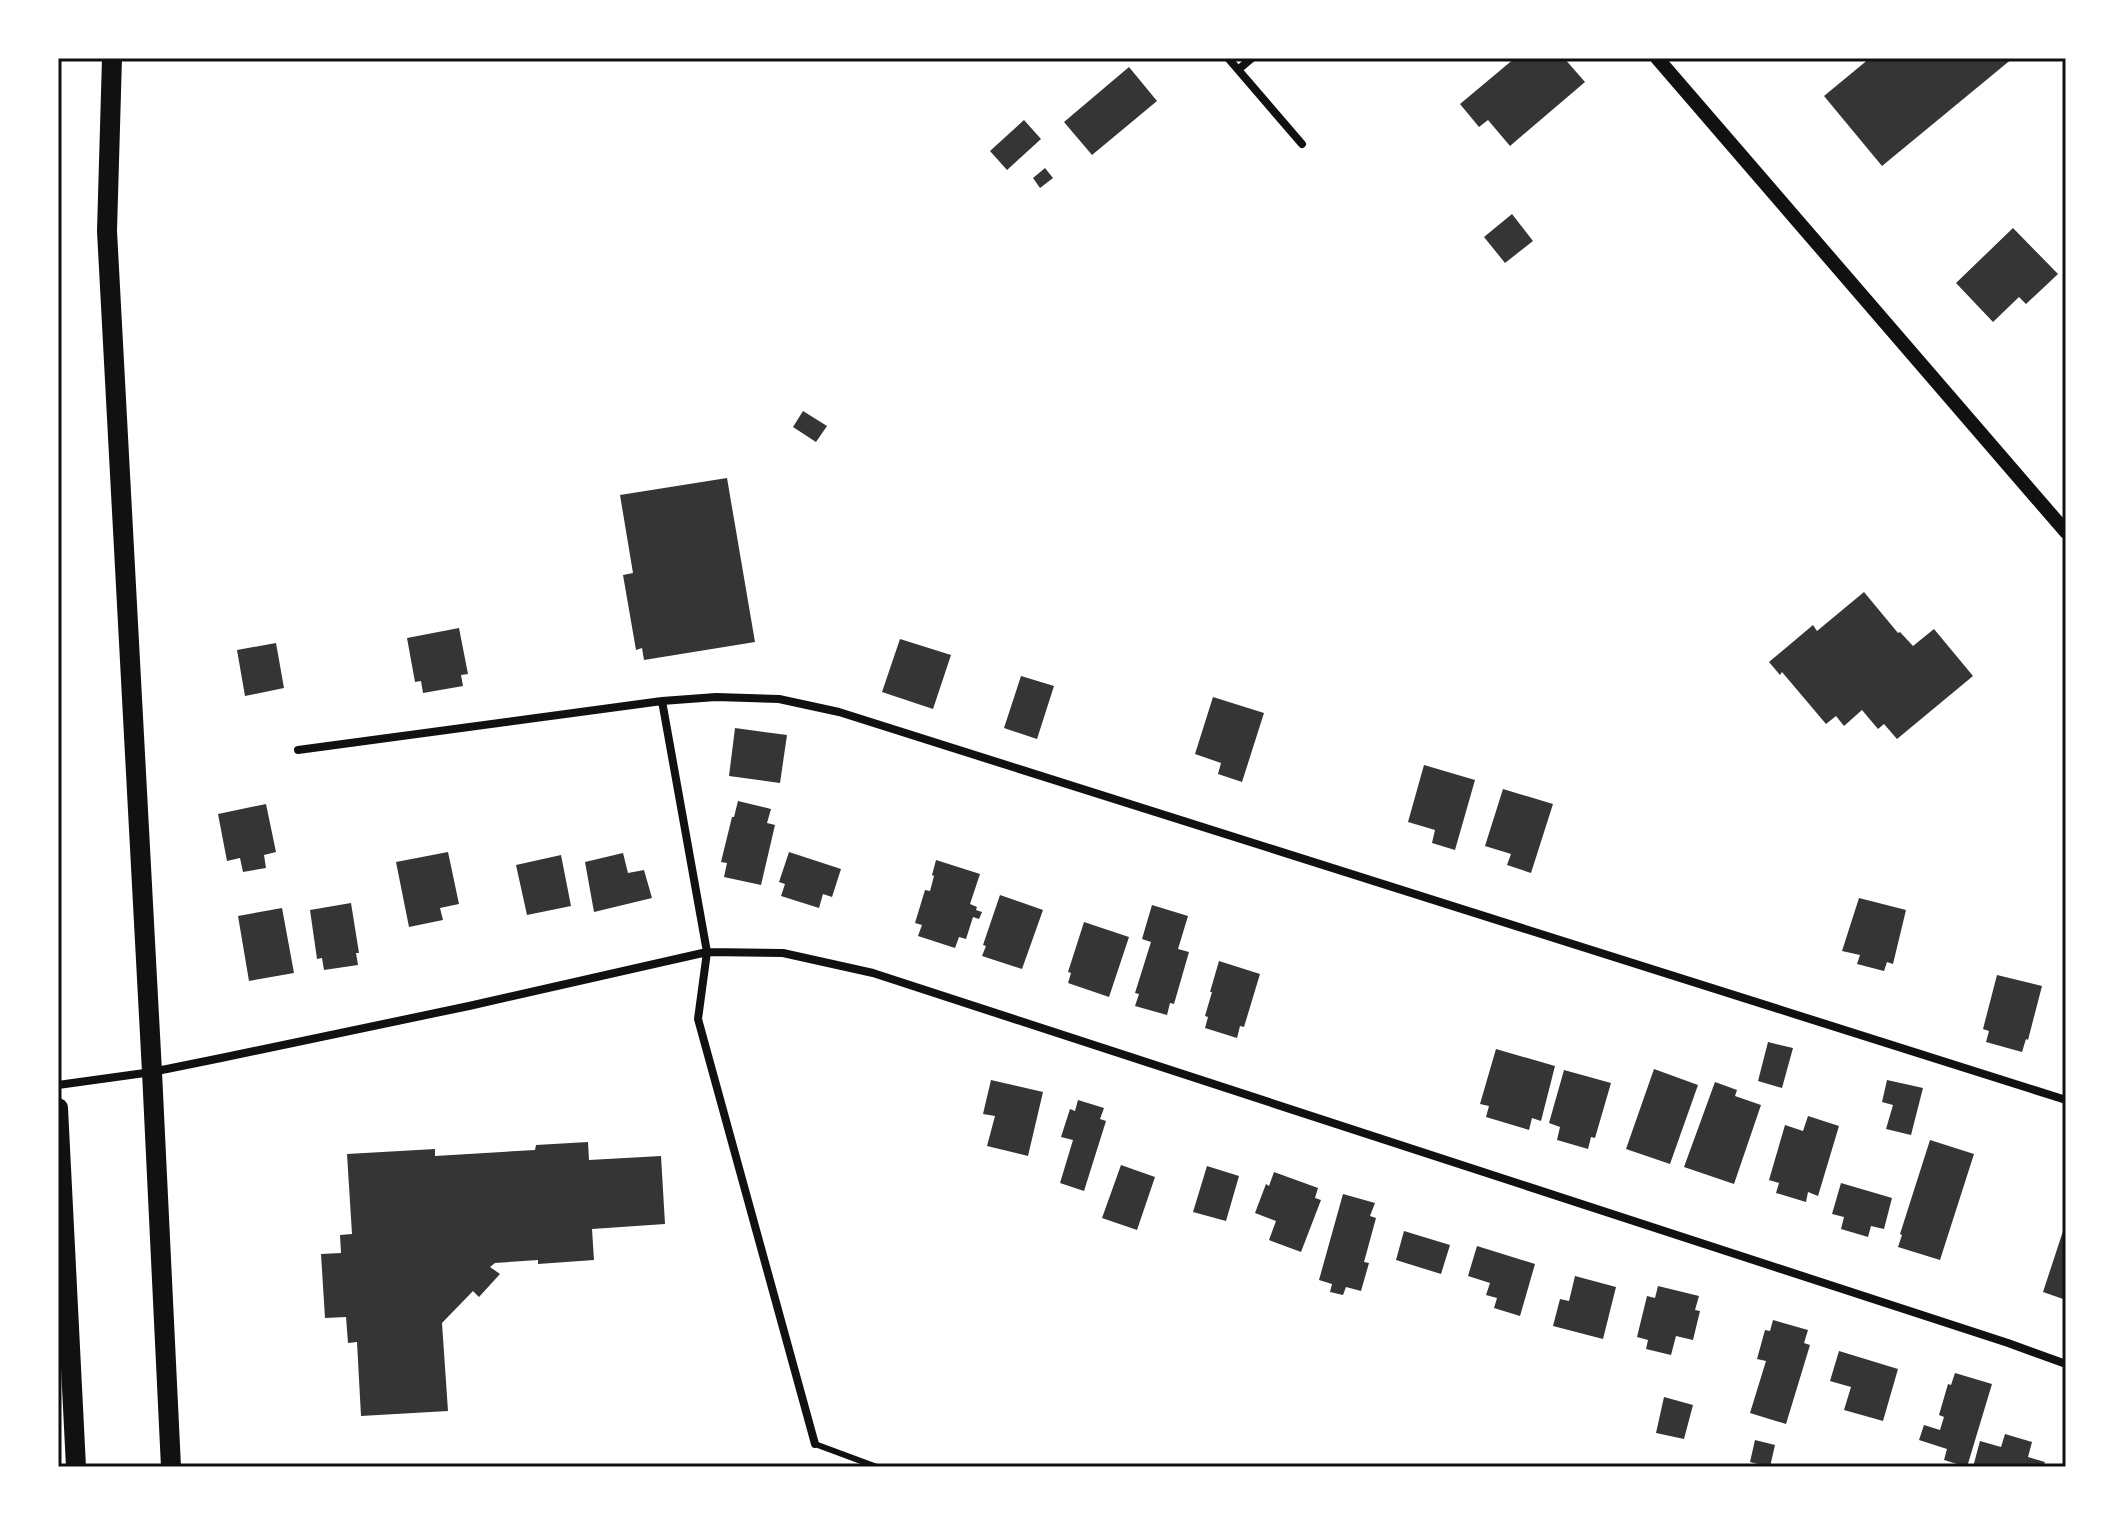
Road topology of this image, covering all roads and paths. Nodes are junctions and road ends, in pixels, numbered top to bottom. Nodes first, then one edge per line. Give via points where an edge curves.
1 (112, 58) edge
2 (1228, 58) edge
3 (1252, 58) edge
4 (1657, 58) edge
5 (1239, 69) junction
6 (1302, 144) dead end
7 (2066, 532) edge
8 (662, 701) junction
9 (298, 750) dead end
10 (707, 952) junction
11 (152, 1072) junction
12 (58, 1085) edge
13 (2066, 1100) edge
14 (58, 1108) edge
15 (2066, 1364) edge
16 (815, 1444) joint
17 (76, 1467) edge
18 (171, 1467) edge
19 (877, 1467) edge

1 - 11 main road via 107,231
2 - 5 street
3 - 5 street
4 - 7 street
5 - 6 street
8 - 9 street
8 - 10 street
8 - 13 street via 779,699 839,712
10 - 11 street
10 - 15 street via 783,953 873,973
10 - 16 street via 698,1019
11 - 12 street
11 - 18 main road
14 - 17 main road
16 - 19 lane

